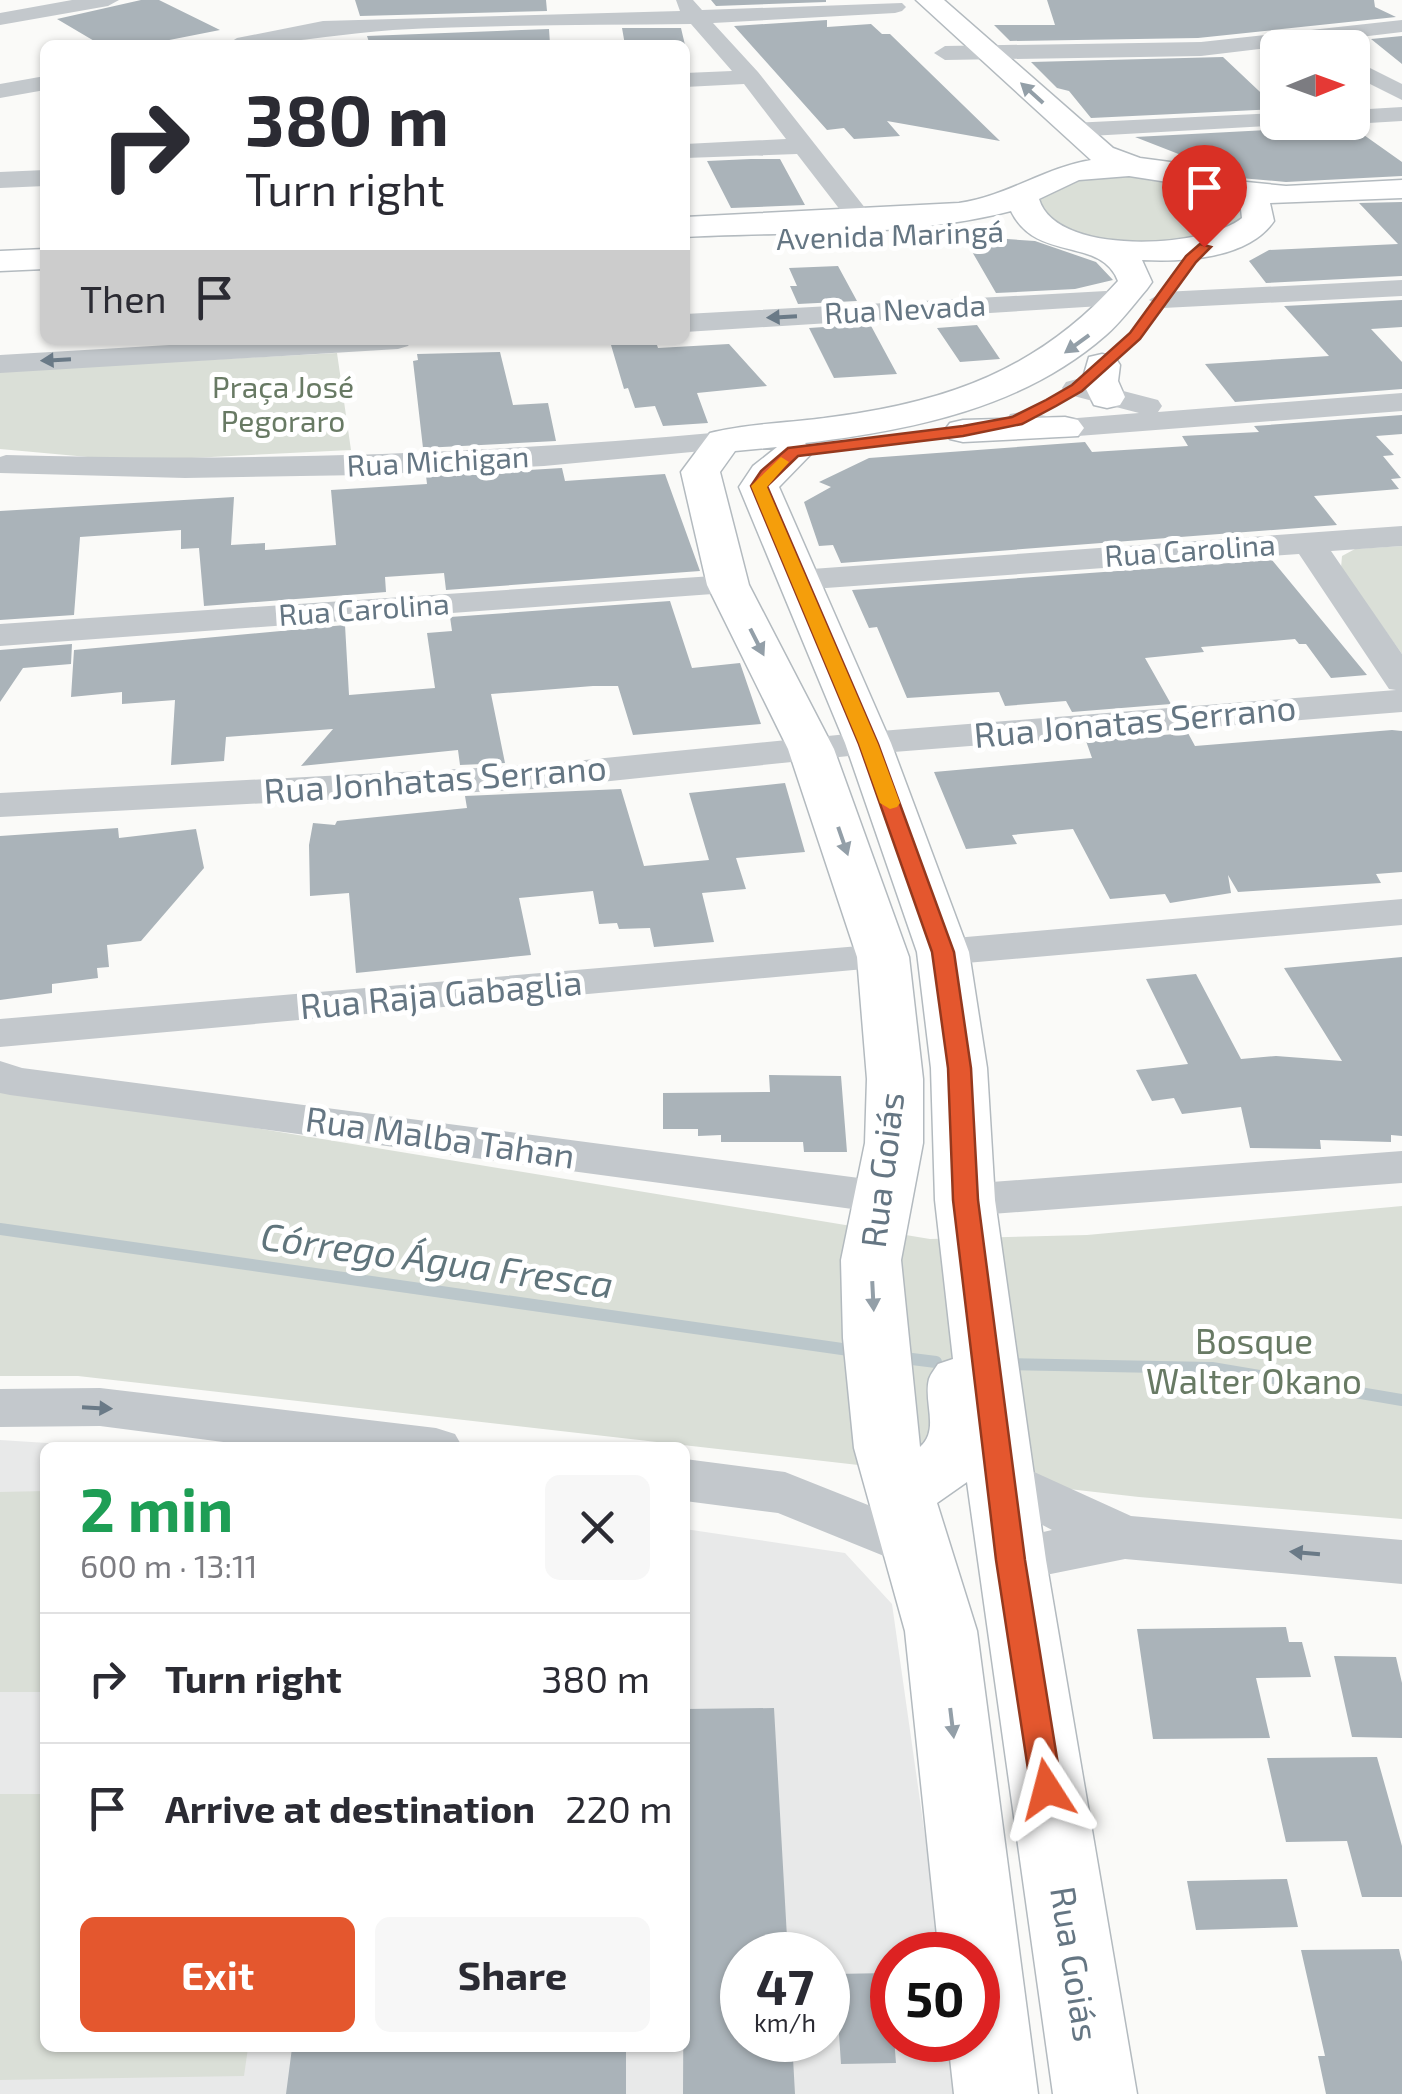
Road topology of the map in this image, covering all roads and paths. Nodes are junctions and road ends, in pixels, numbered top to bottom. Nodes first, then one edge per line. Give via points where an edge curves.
1 (108, 0) edge
2 (928, 0) edge
3 (891, 4) edge
4 (688, 8) edge
5 (0, 19) edge
6 (1402, 26) edge
7 (1370, 32) edge
8 (253, 40) edge
9 (1260, 46) edge
10 (988, 53) junction
11 (946, 54) junction
12 (1370, 74) edge
13 (750, 77) junction
14 (690, 80) edge
15 (973, 80) dead end
16 (1395, 85) edge
17 (0, 92) edge
18 (40, 93) edge
19 (40, 94) edge
20 (0, 107) edge
21 (1402, 114) edge
22 (1370, 116) edge
23 (1260, 121) edge
24 (1072, 130) junction
25 (806, 146) junction
26 (1042, 147) dead end
27 (690, 151) edge
28 (1138, 168) junction
29 (1070, 174) junction
30 (40, 178) edge
31 (0, 180) edge
32 (1236, 190) junction
33 (1402, 193) edge
34 (1023, 196) junction
35 (860, 218) junction
36 (1258, 221) junction
37 (690, 226) edge
38 (690, 244) edge
39 (1101, 246) junction
40 (1204, 247) junction
41 (40, 259) edge
42 (0, 262) edge
43 (40, 274) edge
44 (0, 276) edge
45 (1402, 288) edge
46 (690, 323) edge
47 (315, 345) edge
48 (1111, 363) junction
49 (0, 364) edge
50 (1402, 402) edge
51 (1014, 403) junction
52 (963, 431) junction
53 (718, 447) junction
54 (794, 452) junction
55 (1, 477) edge
56 (1402, 536) edge
57 (1308, 542) junction
58 (798, 580) junction
59 (728, 585) junction
60 (0, 635) edge
61 (1402, 681) edge
62 (1402, 701) edge
63 (868, 744) junction
64 (811, 749) junction
65 (0, 805) edge
66 (1402, 912) edge
67 (943, 952) junction
68 (883, 958) junction
69 (0, 1033) edge
70 (0, 1075) edge
71 (1402, 1167) edge
72 (882, 1196) junction
73 (965, 1200) junction
74 (0, 1408) edge
75 (386, 1442) edge
76 (1001, 1478) junction
77 (690, 1481) edge
78 (907, 1520) junction
79 (1125, 1537) junction
80 (1011, 1560) junction
81 (1402, 1562) edge
82 (941, 1631) junction
83 (996, 2094) edge
84 (1095, 2094) edge

1 - 5 street
2 - 10 main road
3 - 4 street
3 - 11 main road
4 - 8 street via 316,21
4 - 13 street
6 - 7 street
9 - 10 street
10 - 11 street
24 -> 10 main road
11 - 15 main road
12 - 16 street
13 - 14 street
13 - 25 street
17 - 18 street
19 - 20 street
21 - 22 street
23 - 24 street
24 - 28 main road via 1102,154
25 - 27 street
25 - 35 street
26 - 29 main road
28 - 29 main road, Avenida Maringá
28 - 32 main road via 1193,175
29 - 34 main road, Avenida Maringá
30 - 31 street
32 - 33 main road via 1286,196
32 - 36 main road via 1256,205
33 - 36 main road via 1311,202
34 - 35 main road, Avenida Maringá via 979,209
34 - 39 main road via 1027,214 1043,232
35 - 37 main road, Avenida Maringá
36 - 40 main road via 1234,239
38 - 39 main road, Avenida Maringá via 999,230
39 - 40 main road
39 - 48 main road via 1135,282
40 - 48 main road
41 - 42 main road
43 - 44 main road
45 - 48 street, Rua Nevada
48 -> 46 street, Rua Nevada
47 -> 49 street
48 - 50 street via 1219,414
48 - 51 main road
48 -> 51 main road via 1097,329 1048,364
48 - 52 main road
51 - 52 main road
51 - 53 main road
52 - 54 main road
53 - 54 main road
53 - 55 street, Rua Michigan via 268,471 156,484
53 - 59 main road, Rua Goiás via 700,472
54 - 58 main road, Rua Goiás via 759,486
56 - 57 street, Rua Carolina
57 - 58 street, Rua Carolina
57 - 61 street
58 - 63 main road, Rua Goiás
59 - 60 street, Rua Carolina
59 -> 64 main road, Rua Goiás
62 - 63 street, Rua Jonatas Serrano
63 - 64 street, Rua Jonhatas Serrano
63 - 67 main road, Rua Goiás
64 - 65 street, Rua Jonhatas Serrano via 534,777
64 -> 68 main road, Rua Goiás
66 - 67 street
67 - 73 main road, Rua Goiás via 959,1068
68 - 69 street, Rua Raja Gabaglia
68 - 72 main road, Rua Goiás via 895,1079 894,1143
70 - 72 street, Rua Malba Tahan
71 - 73 street
72 -> 78 main road, Rua Goiás via 871,1260 875,1338 887,1448
73 - 76 main road, Rua Goiás
73 - 78 main road via 952,1254 965,1432 962,1447
74 -> 75 street via 100,1408
76 - 79 street
76 - 80 main road, Rua Goiás
77 - 78 street
78 - 82 main road, Rua Goiás
79 - 80 street
81 -> 79 street
80 - 82 main road via 967,1583
80 - 84 main road, Rua Goiás
82 -> 83 main road, Rua Goiás

